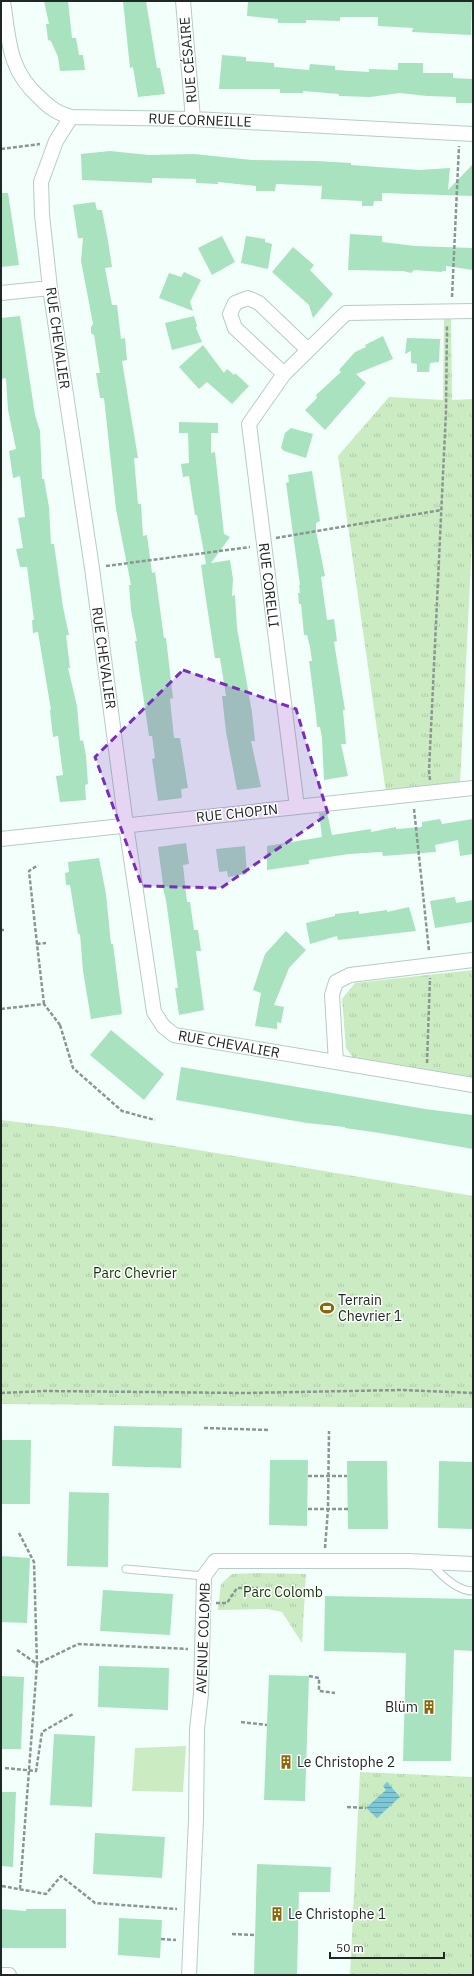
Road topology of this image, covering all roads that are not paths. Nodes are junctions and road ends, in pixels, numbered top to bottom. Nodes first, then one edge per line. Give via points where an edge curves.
1 (3, 1) edge
2 (184, 1) edge
3 (71, 117) junction
4 (193, 119) junction
5 (466, 134) edge
6 (50, 288) junction
7 (1, 293) edge
8 (473, 311) edge
9 (308, 350) junction
10 (284, 374) junction
11 (473, 788) edge
12 (297, 807) junction
13 (126, 825) junction
14 (1, 840) edge
15 (473, 960) edge
16 (336, 1062) junction
17 (473, 1085) edge
18 (430, 1562) junction
19 (473, 1564) edge
20 (126, 1569) dead end
21 (204, 1576) junction
22 (473, 1591) edge
23 (1, 1975) edge
24 (9, 1975) edge
25 (189, 1975) edge

1 - 3 street, RUE CORNEILLE via 11,52 20,76 51,109
2 - 4 street, RUE CÉSAIRE
3 - 4 street, RUE CORNEILLE
3 - 6 street, RUE CHEVALIER via 56,142 41,182
4 - 5 street, RUE CORNEILLE
6 - 7 street
6 - 13 street, RUE CHEVALIER via 92,568
8 - 9 street, RUE CORELLI via 346,313
9 - 10 street, RUE CORELLI
9 - 10 street via 259,303 248,298 234,303 230,314 235,328
10 - 12 street, RUE CORELLI via 249,424
11 - 12 street, RUE CHOPIN
12 - 13 street, RUE CHOPIN
13 - 14 street, RUE CHOPIN
13 - 16 street, RUE CHEVALIER via 154,1012 162,1026 174,1035
15 - 16 street via 350,975 336,982 332,995
16 - 17 street, RUE CHEVALIER
18 - 19 street, AVENUE COLOMB
18 - 21 street, AVENUE COLOMB via 215,1561
18 - 22 lane via 440,1574 467,1591
20 - 21 lane
21 - 25 street, AVENUE COLOMB
23 - 24 street

